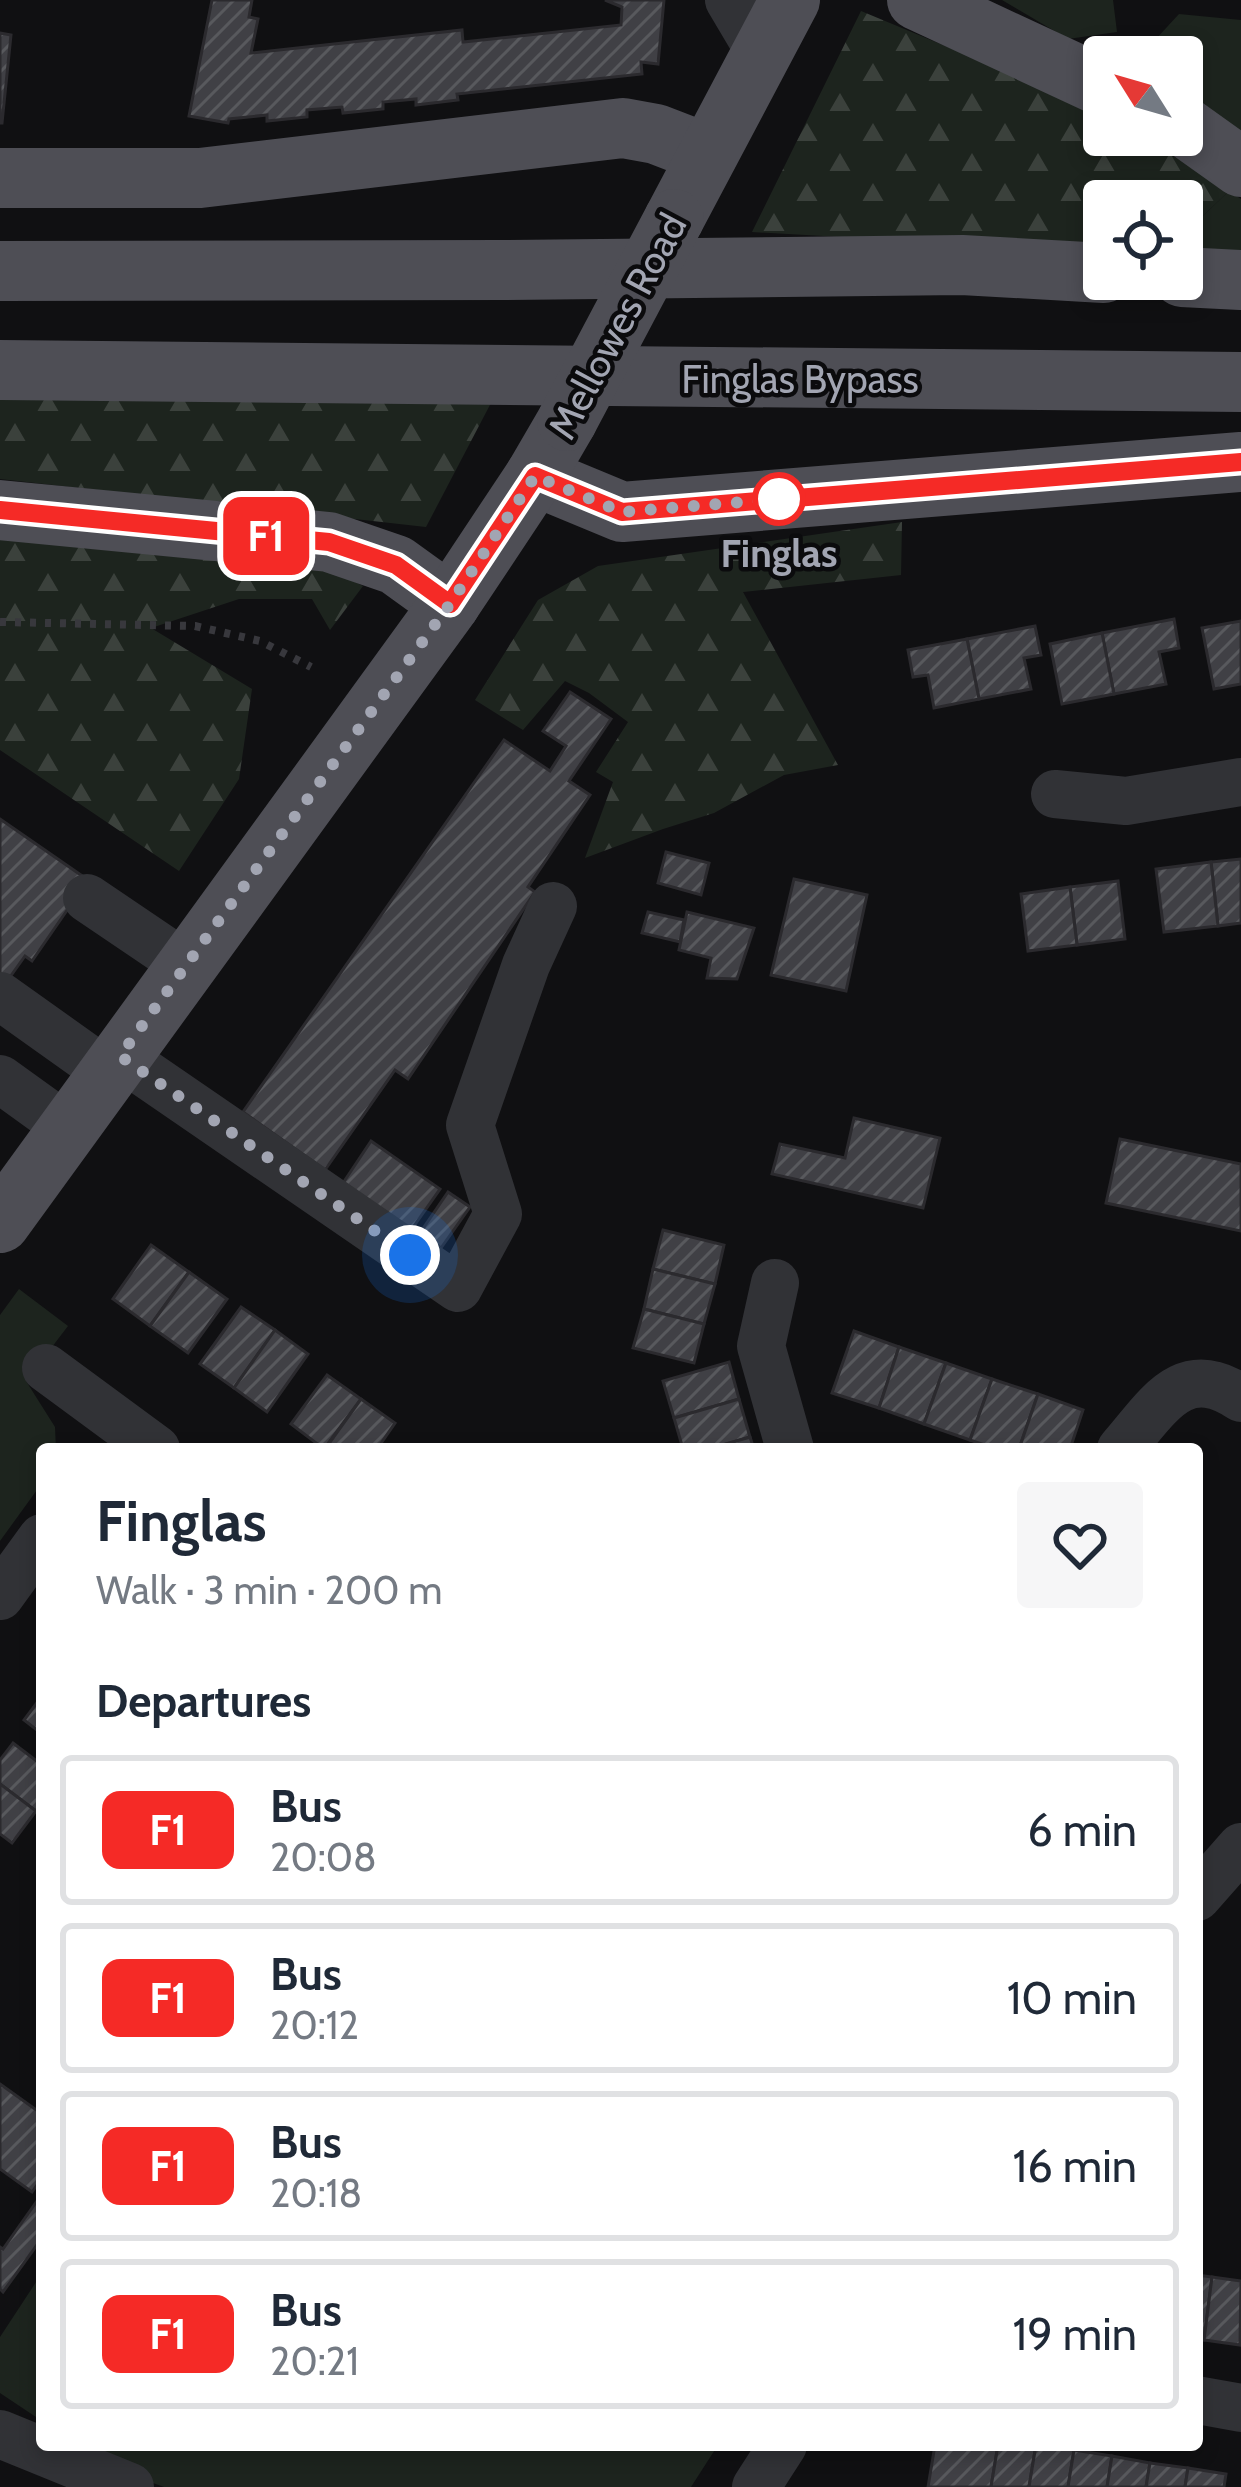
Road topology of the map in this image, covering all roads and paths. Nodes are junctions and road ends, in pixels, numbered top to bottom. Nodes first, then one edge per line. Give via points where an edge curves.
1 (729, 0) edge
2 (790, 0) edge
3 (917, 0) edge
4 (761, 54) junction
5 (1083, 77) edge
6 (1203, 140) edge
7 (709, 154) junction
8 (1241, 167) edge
9 (0, 178) edge
10 (0, 271) edge
11 (1083, 272) edge
12 (1203, 278) edge
13 (1241, 280) edge
14 (0, 370) edge
15 (1241, 382) edge
16 (1241, 462) edge
17 (535, 476) junction
18 (0, 511) edge
19 (450, 604) junction
20 (0, 622) edge
21 (311, 667) dead end
22 (1241, 782) edge
23 (1055, 794) dead end
24 (87, 898) dead end
25 (553, 906) dead end
26 (186, 965) junction
27 (0, 996) edge
28 (114, 1064) junction
29 (0, 1079) edge
30 (68, 1128) junction
31 (0, 1223) edge
32 (775, 1283) dead end
33 (46, 1368) dead end
34 (1241, 1398) edge
35 (128, 1441) edge
36 (788, 1443) edge
37 (1126, 1443) edge
38 (36, 1546) edge
39 (0, 1596) edge
40 (1241, 1847) edge
41 (1203, 1891) edge
42 (1203, 2401) edge
43 (1241, 2408) edge
44 (0, 2434) edge
45 (36, 2449) edge
46 (42, 2451) edge
47 (778, 2451) edge
48 (130, 2487) edge
49 (756, 2487) edge

1 - 4 street
2 - 4 main road, Mellowes Road
3 - 5 main road
4 - 7 main road, Mellowes Road
6 - 8 main road
7 - 9 main road via 623,128 200,178
7 - 17 main road, Mellowes Road, bridge
10 - 11 main road via 962,265
12 - 13 main road
14 - 15 main road, Finglas Bypass
16 - 17 main road via 622,512
17 - 19 main road, Mellowes Road
18 - 19 main road via 329,542 396,565
19 - 26 main road, Mellowes Road
20 - 21 path via 195,626 260,640
22 - 23 street via 1126,802
24 - 26 street
25 - 28 street via 470,1125 498,1214 458,1288
26 - 28 main road, Mellowes Road
27 - 28 street
28 - 30 main road, Mellowes Road
29 - 30 street
30 - 31 main road, Mellowes Road
32 - 36 street via 761,1346
33 - 35 street
34 - 37 street via 1197,1381 1172,1392
38 - 39 street
40 - 41 street
42 - 43 street
44 - 45 street
46 - 48 street
47 - 49 street

